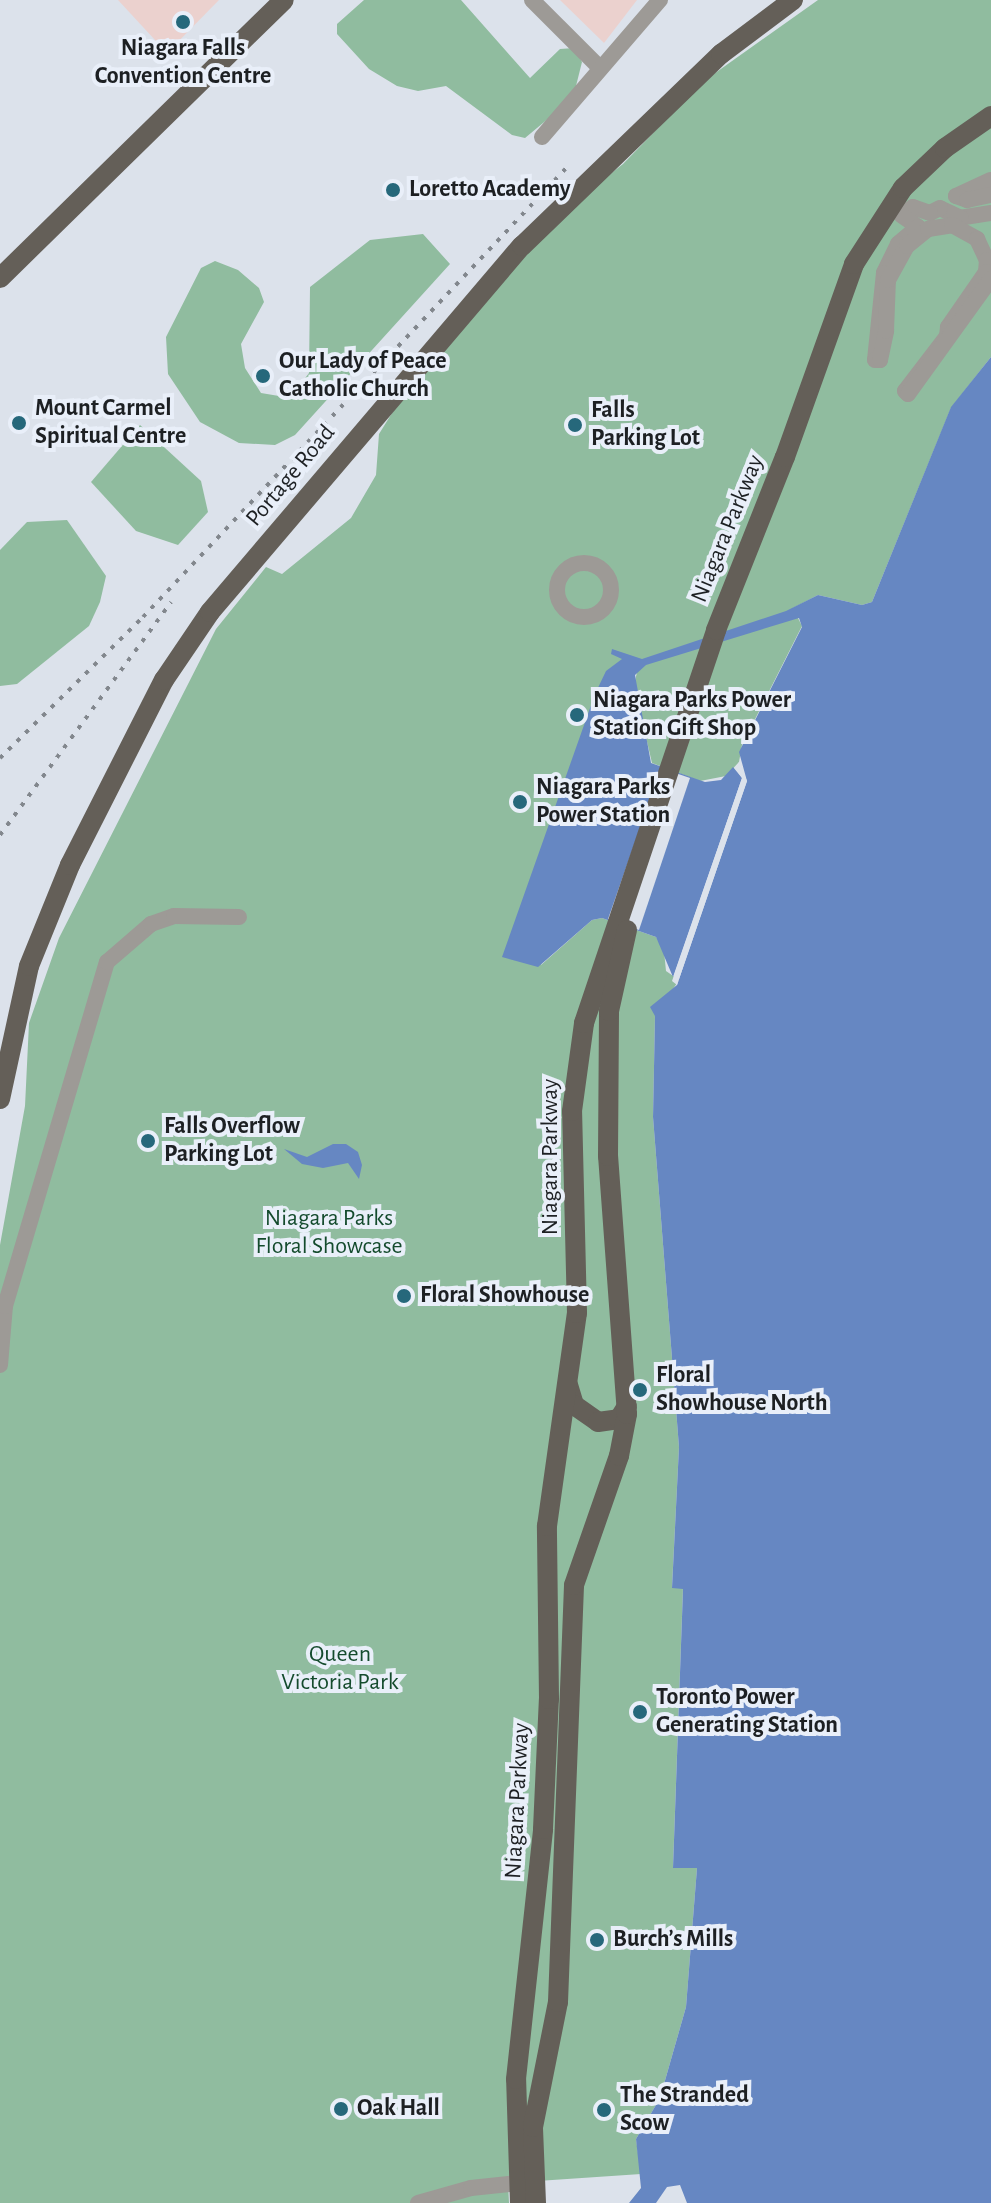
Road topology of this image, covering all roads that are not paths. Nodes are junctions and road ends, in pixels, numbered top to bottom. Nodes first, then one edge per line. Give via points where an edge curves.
1 (284, 0) edge
2 (532, 0) edge
3 (660, 0) edge
4 (793, 0) edge
5 (598, 66) junction
6 (991, 116) edge
7 (991, 130) edge
8 (542, 137) dead end
9 (991, 180) edge
10 (991, 195) edge
11 (991, 213) edge
12 (0, 278) edge
13 (991, 279) edge
14 (721, 636) junction
15 (239, 917) dead end
16 (620, 928) junction
17 (0, 1099) edge
18 (0, 1365) edge
19 (568, 1385) junction
20 (627, 1406) junction
21 (526, 2182) junction
22 (418, 2203) edge
23 (520, 2203) edge
24 (536, 2203) edge

1 - 12 main road
2 - 5 street
3 - 5 street
4 - 17 main road, Portage Road via 721,54 522,246 210,612 164,680 70,865 29,966
5 - 8 street
6 - 14 main road, Niagara Parkway via 912,178 862,246
7 - 14 main road, Niagara Parkway via 925,181 871,255
9 - 10 street via 956,196 967,200
11 - 13 street via 961,218 940,208 930,213 913,207 901,215 918,227 898,244 884,273 875,360 880,360 886,331 888,280 907,246 933,227 952,225 977,239 987,260 986,272 905,391 908,394
14 - 16 main road, Niagara Parkway
15 - 18 street via 174,916 151,924 107,962 5,1306
16 - 19 main road, Niagara Parkway via 585,1019 574,1082 578,1292
16 - 20 main road, Niagara Parkway via 609,1011 608,1156
19 - 20 main road via 574,1405 598,1422 619,1419
19 - 21 main road, Niagara Parkway via 547,1526 547,1760 536,1926 516,2079
20 - 21 main road, Niagara Parkway via 619,1456 574,1585 558,2002 536,2102
21 - 22 street
21 - 23 main road, Niagara Parkway
21 - 24 main road, Niagara Parkway

